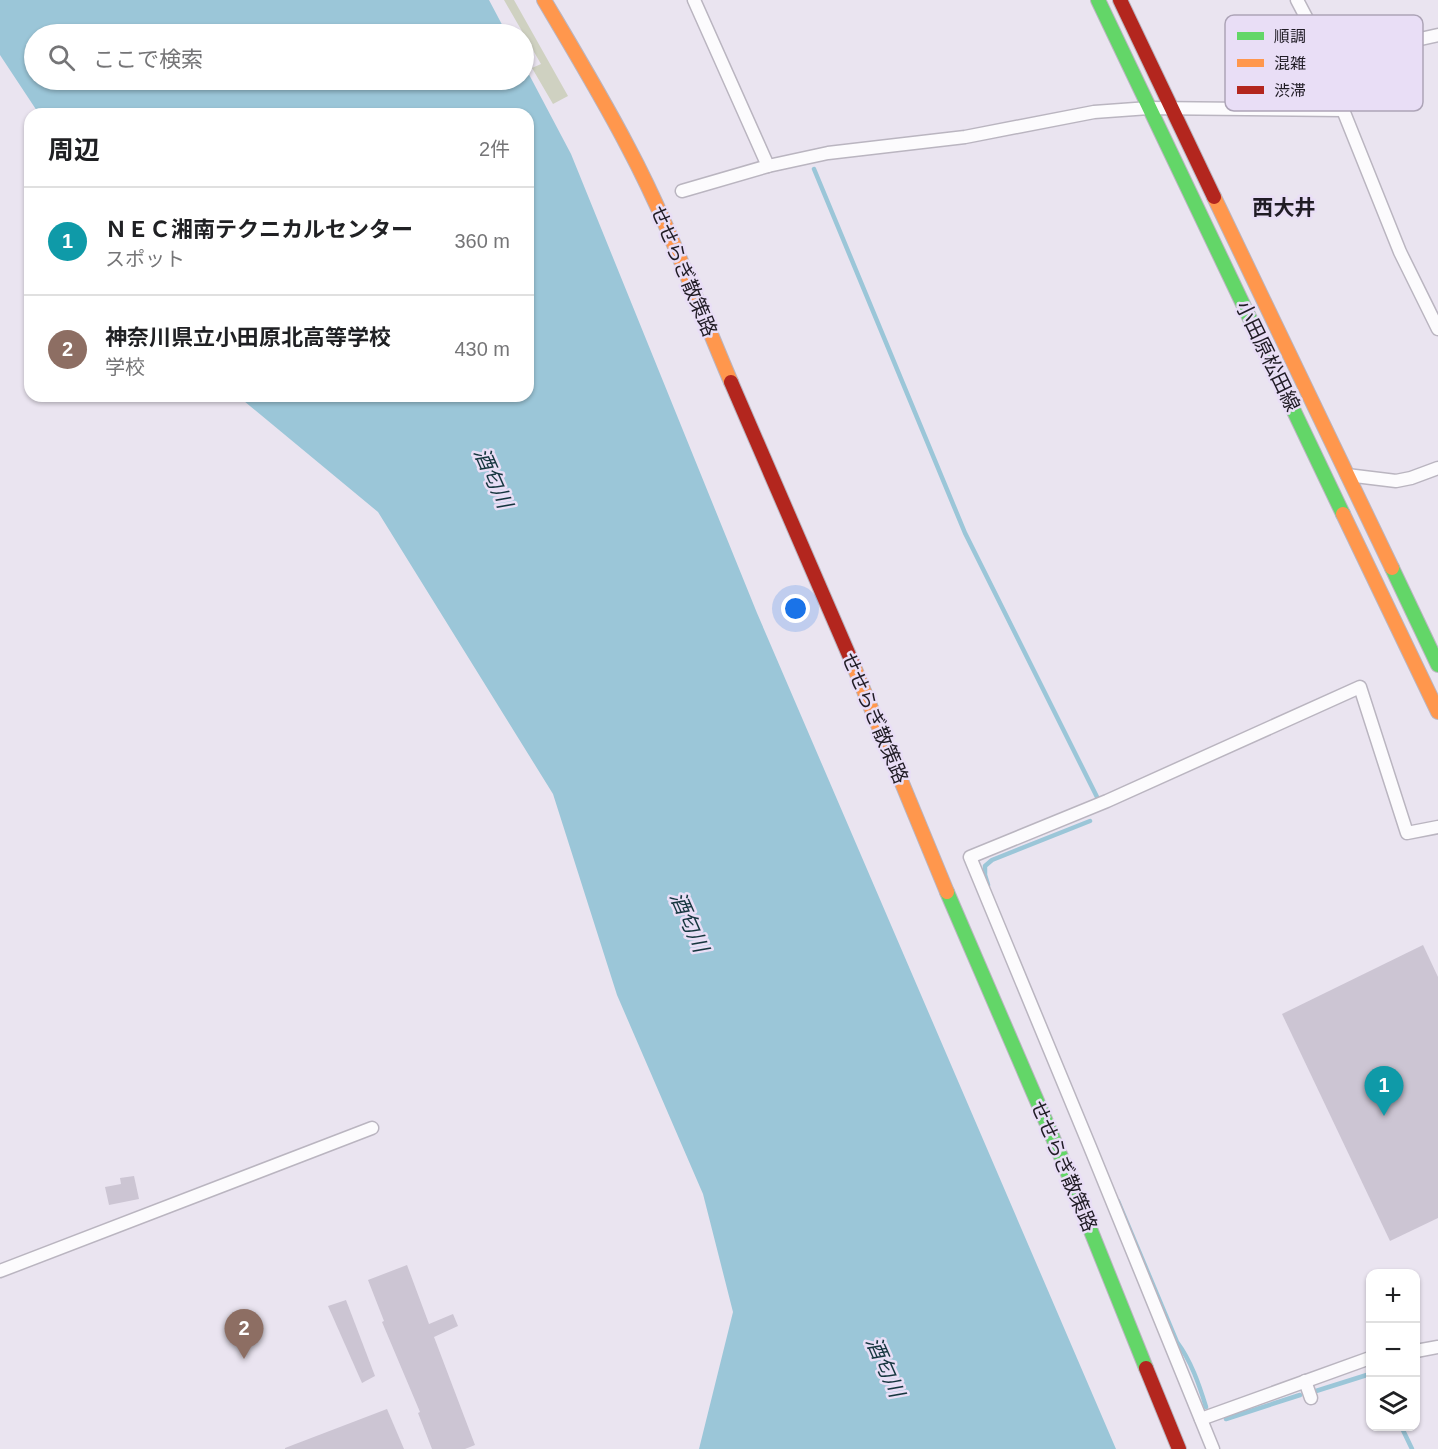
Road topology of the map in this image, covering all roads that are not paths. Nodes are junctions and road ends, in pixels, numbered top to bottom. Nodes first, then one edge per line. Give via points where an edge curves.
1 (544, 0) edge
2 (694, 0) edge
3 (1098, 0) edge
4 (1120, 0) edge
5 (1297, 0) edge
6 (1305, 15) edge
7 (1438, 35) edge
8 (1423, 38) edge
9 (1149, 108) junction
10 (1172, 108) junction
11 (1225, 109) edge
12 (1343, 111) edge
13 (768, 166) junction
14 (682, 191) dead end
15 (1438, 329) edge
16 (1438, 468) edge
17 (1347, 475) junction
18 (1438, 665) edge
19 (1438, 712) edge
20 (1438, 827) edge
21 (372, 1128) dead end
22 (0, 1271) edge
23 (1438, 1347) edge
24 (1420, 1350) edge
25 (1366, 1360) edge
26 (1305, 1381) junction
27 (1311, 1398) dead end
28 (1201, 1419) junction
29 (1179, 1449) edge
30 (1212, 1449) edge

1 - 29 street, せせらぎ散策路 via 598,91 655,202 1062,1159
2 - 13 street
3 - 9 street, 小田原松田線
4 - 10 street, 小田原松田線
5 - 6 street
7 - 8 street
9 - 10 street
9 - 13 street via 1094,112 965,137 828,153
9 - 19 street, 小田原松田線
10 - 11 street
10 - 17 street, 小田原松田線
12 - 15 street via 1400,252
13 - 14 street
16 - 17 street via 1395,481
17 - 18 street, 小田原松田線
20 - 28 street via 1407,833 1360,687 1107,801 970,857
21 - 22 street
23 - 24 street
25 - 26 street
26 - 27 street
26 - 28 street
28 - 30 street

